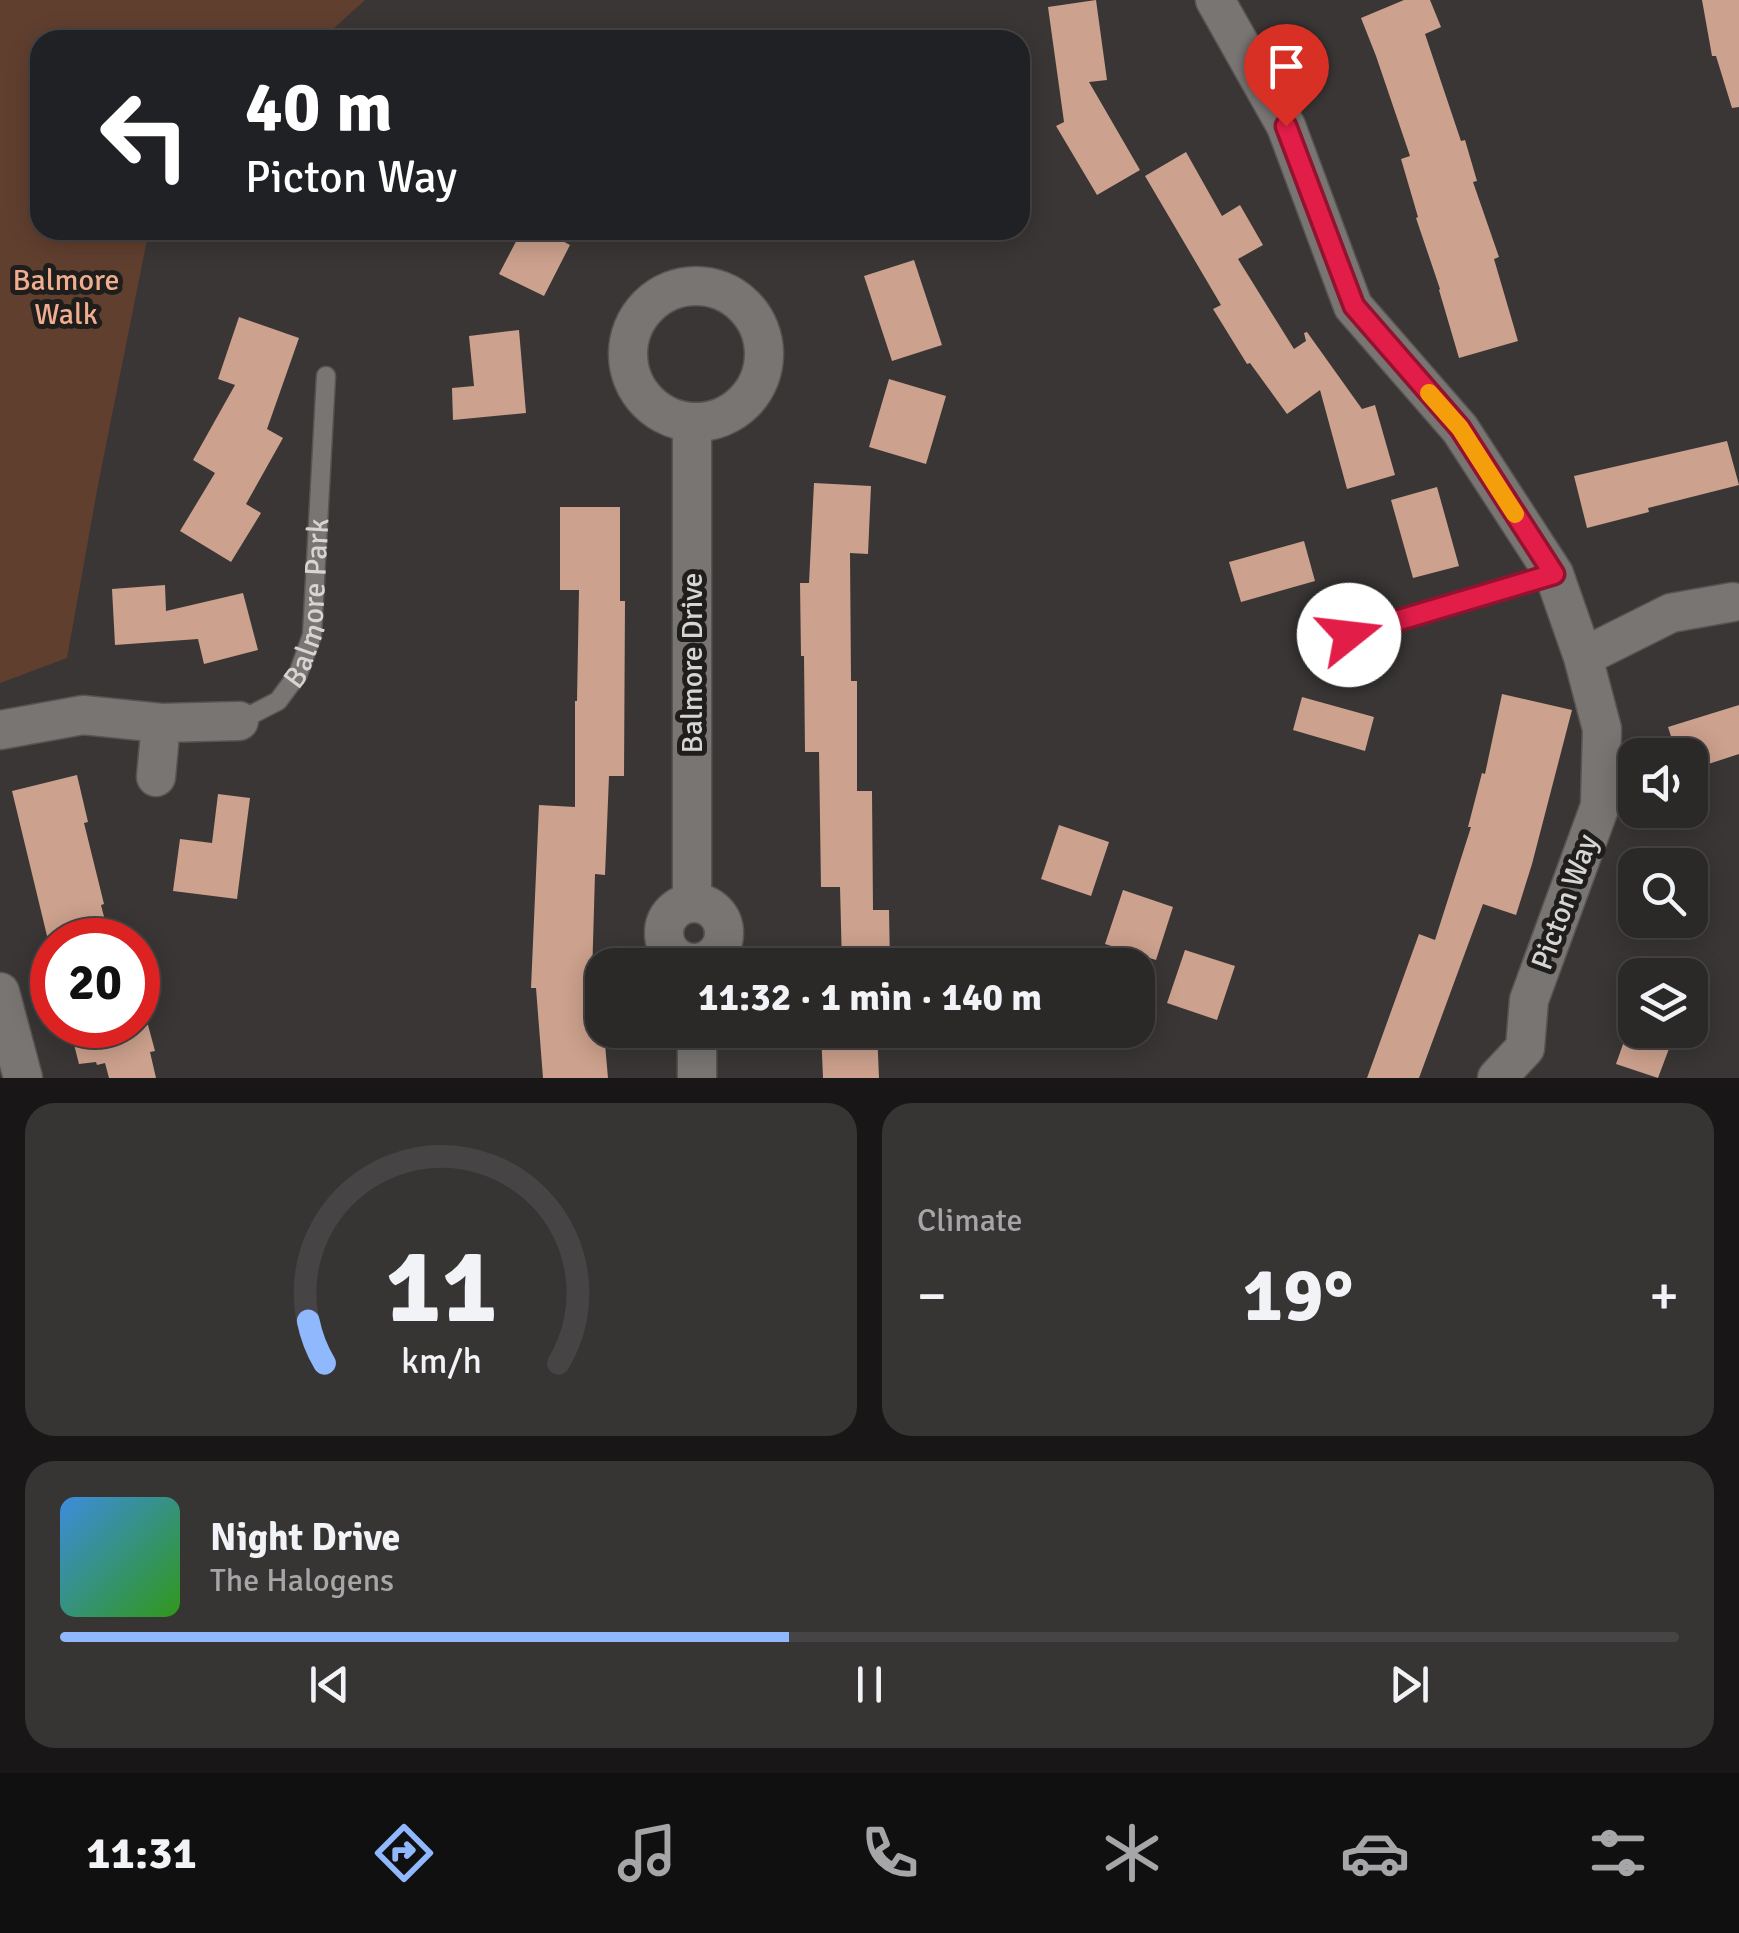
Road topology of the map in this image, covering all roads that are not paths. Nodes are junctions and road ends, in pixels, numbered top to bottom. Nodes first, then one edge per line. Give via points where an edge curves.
1 (1215, 0) edge
2 (326, 376) dead end
3 (692, 423) dead end
4 (1554, 574) junction
5 (1733, 602) dead end
6 (1349, 635) dead end
7 (1584, 657) junction
8 (239, 721) joint
9 (161, 724) junction
10 (0, 730) edge
11 (156, 778) dead end
12 (720, 948) edge
13 (0, 992) edge
14 (697, 1048) edge
15 (23, 1078) edge
16 (697, 1078) edge
17 (1497, 1078) edge

1 - 4 street, Picton Way via 1286,126 1354,306 1460,428
2 - 8 lane, Balmore Park via 312,636 298,674 278,701
3 - 12 street, Balmore Drive via 692,902 720,916
4 - 6 lane
4 - 7 street, Picton Way
5 - 7 street via 1671,613
7 - 17 street, Picton Way via 1602,729 1600,806 1529,1000 1525,1048
8 - 9 street, Balmore Park
9 - 10 street, Balmore Park via 83,715
9 - 11 street
13 - 15 street
14 - 16 street

